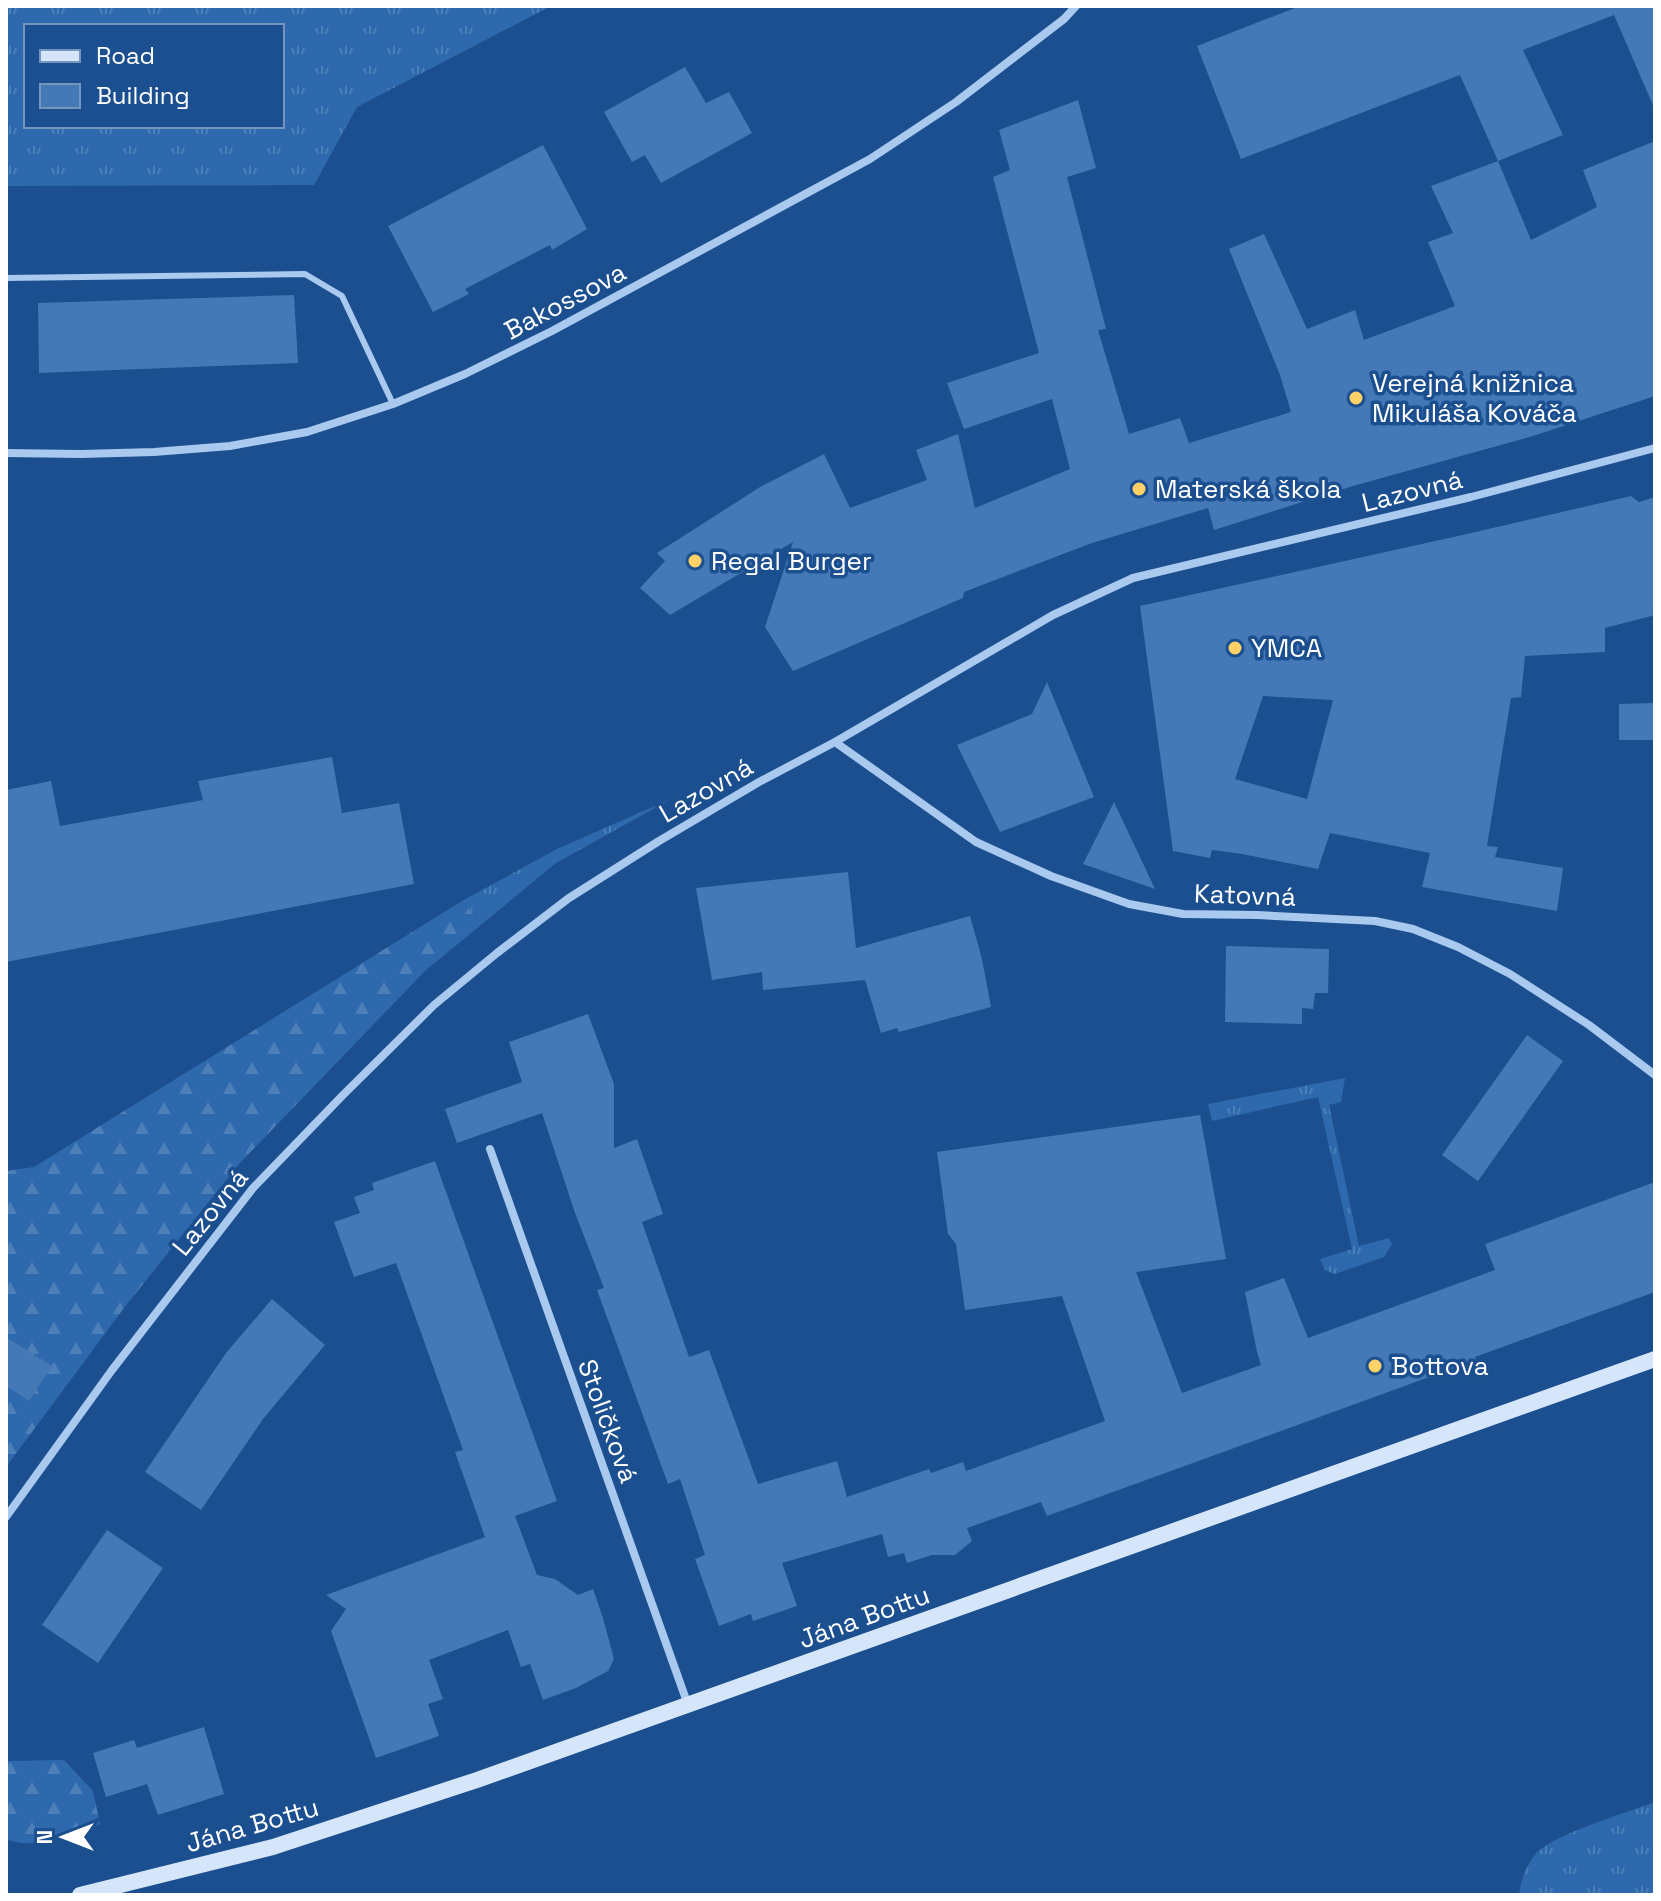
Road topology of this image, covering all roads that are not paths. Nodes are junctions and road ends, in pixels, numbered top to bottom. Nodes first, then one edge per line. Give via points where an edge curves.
1 (1076, 6) edge
2 (6, 278) edge
3 (393, 404) junction
4 (1655, 448) edge
5 (6, 453) edge
6 (835, 742) junction
7 (1655, 1075) edge
8 (490, 1149) dead end
9 (1655, 1359) edge
10 (6, 1517) edge
11 (688, 1706) junction
12 (80, 1895) edge

1 - 3 street, Bakossova via 956,102 870,159 552,331
2 - 3 lane via 305,274 342,296
3 - 5 street, Bakossova via 307,432 230,446
4 - 6 street, Lazovná via 1133,578 1053,615
6 - 7 street, Katovná via 976,842 1129,904 1183,914 1375,921 1458,947 1589,1025
6 - 10 street, Lazovná via 569,898 434,1005 253,1188
8 - 11 street, Stoličková
9 - 11 street, Jána Bottu
11 - 12 street, Jána Bottu via 273,1847

